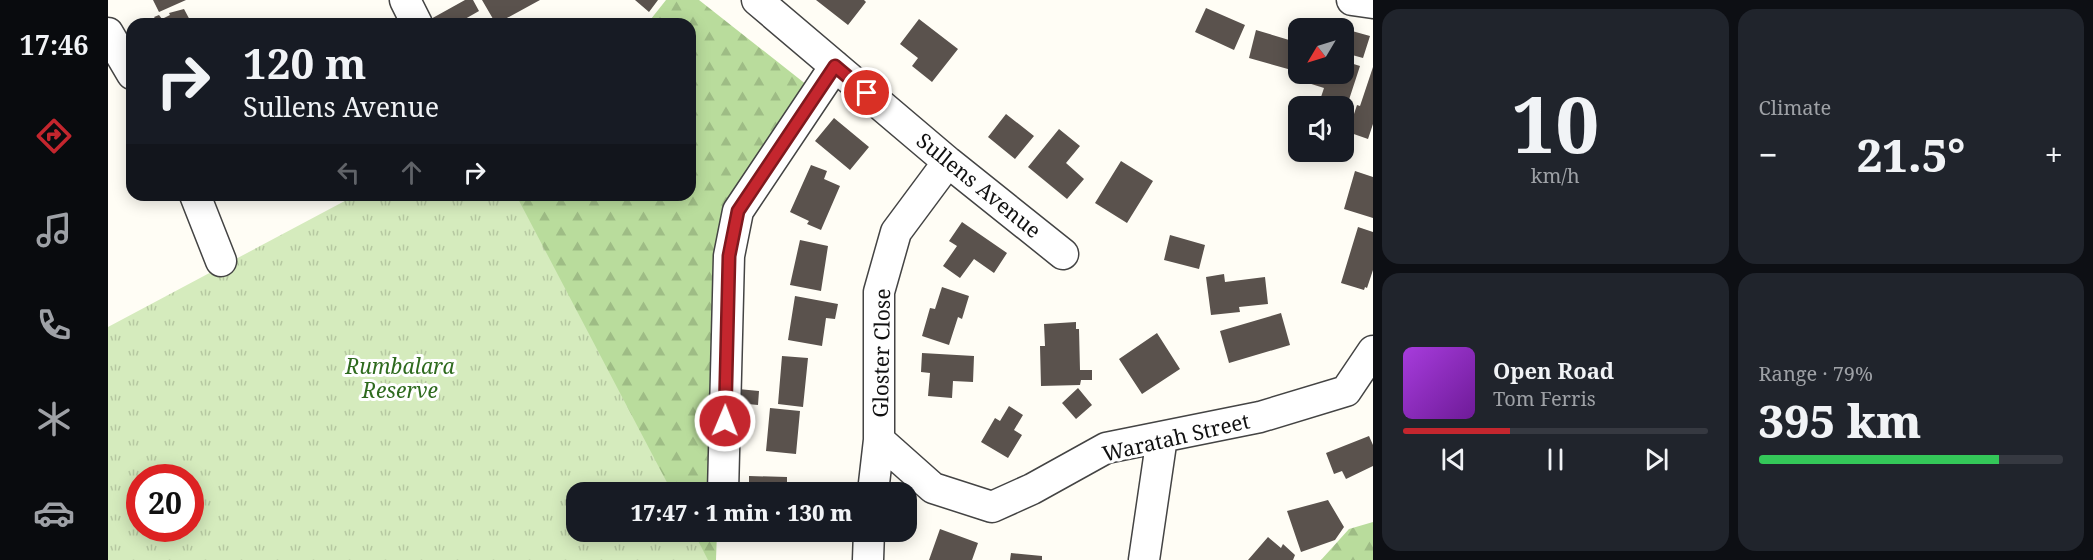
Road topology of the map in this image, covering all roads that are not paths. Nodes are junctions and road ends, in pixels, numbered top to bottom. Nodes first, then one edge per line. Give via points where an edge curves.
1 (405, 0) edge
2 (757, 0) edge
3 (1352, 0) edge
4 (1373, 3) edge
5 (414, 18) edge
6 (108, 33) edge
7 (126, 64) edge
8 (835, 66) junction
9 (948, 162) junction
10 (197, 201) edge
11 (1063, 254) dead end
12 (222, 261) dead end
13 (1373, 351) edge
14 (1162, 437) junction
15 (879, 440) junction
16 (723, 482) edge
17 (874, 482) edge
18 (869, 542) edge
19 (868, 560) edge
20 (1144, 560) edge

1 - 5 street
2 - 8 street, Sullens Avenue
3 - 4 street
6 - 7 street
8 - 9 street, Sullens Avenue
8 - 16 street via 738,211 729,256
9 - 11 street, Sullens Avenue
9 - 15 street, Gloster Close via 896,232 879,292
10 - 12 street
13 - 14 street, Waratah Street via 1346,391 1260,417
14 - 15 street, Waratah Street via 1106,448 992,507 933,488
14 - 20 street
15 - 17 street, Gloster Close
18 - 19 street

